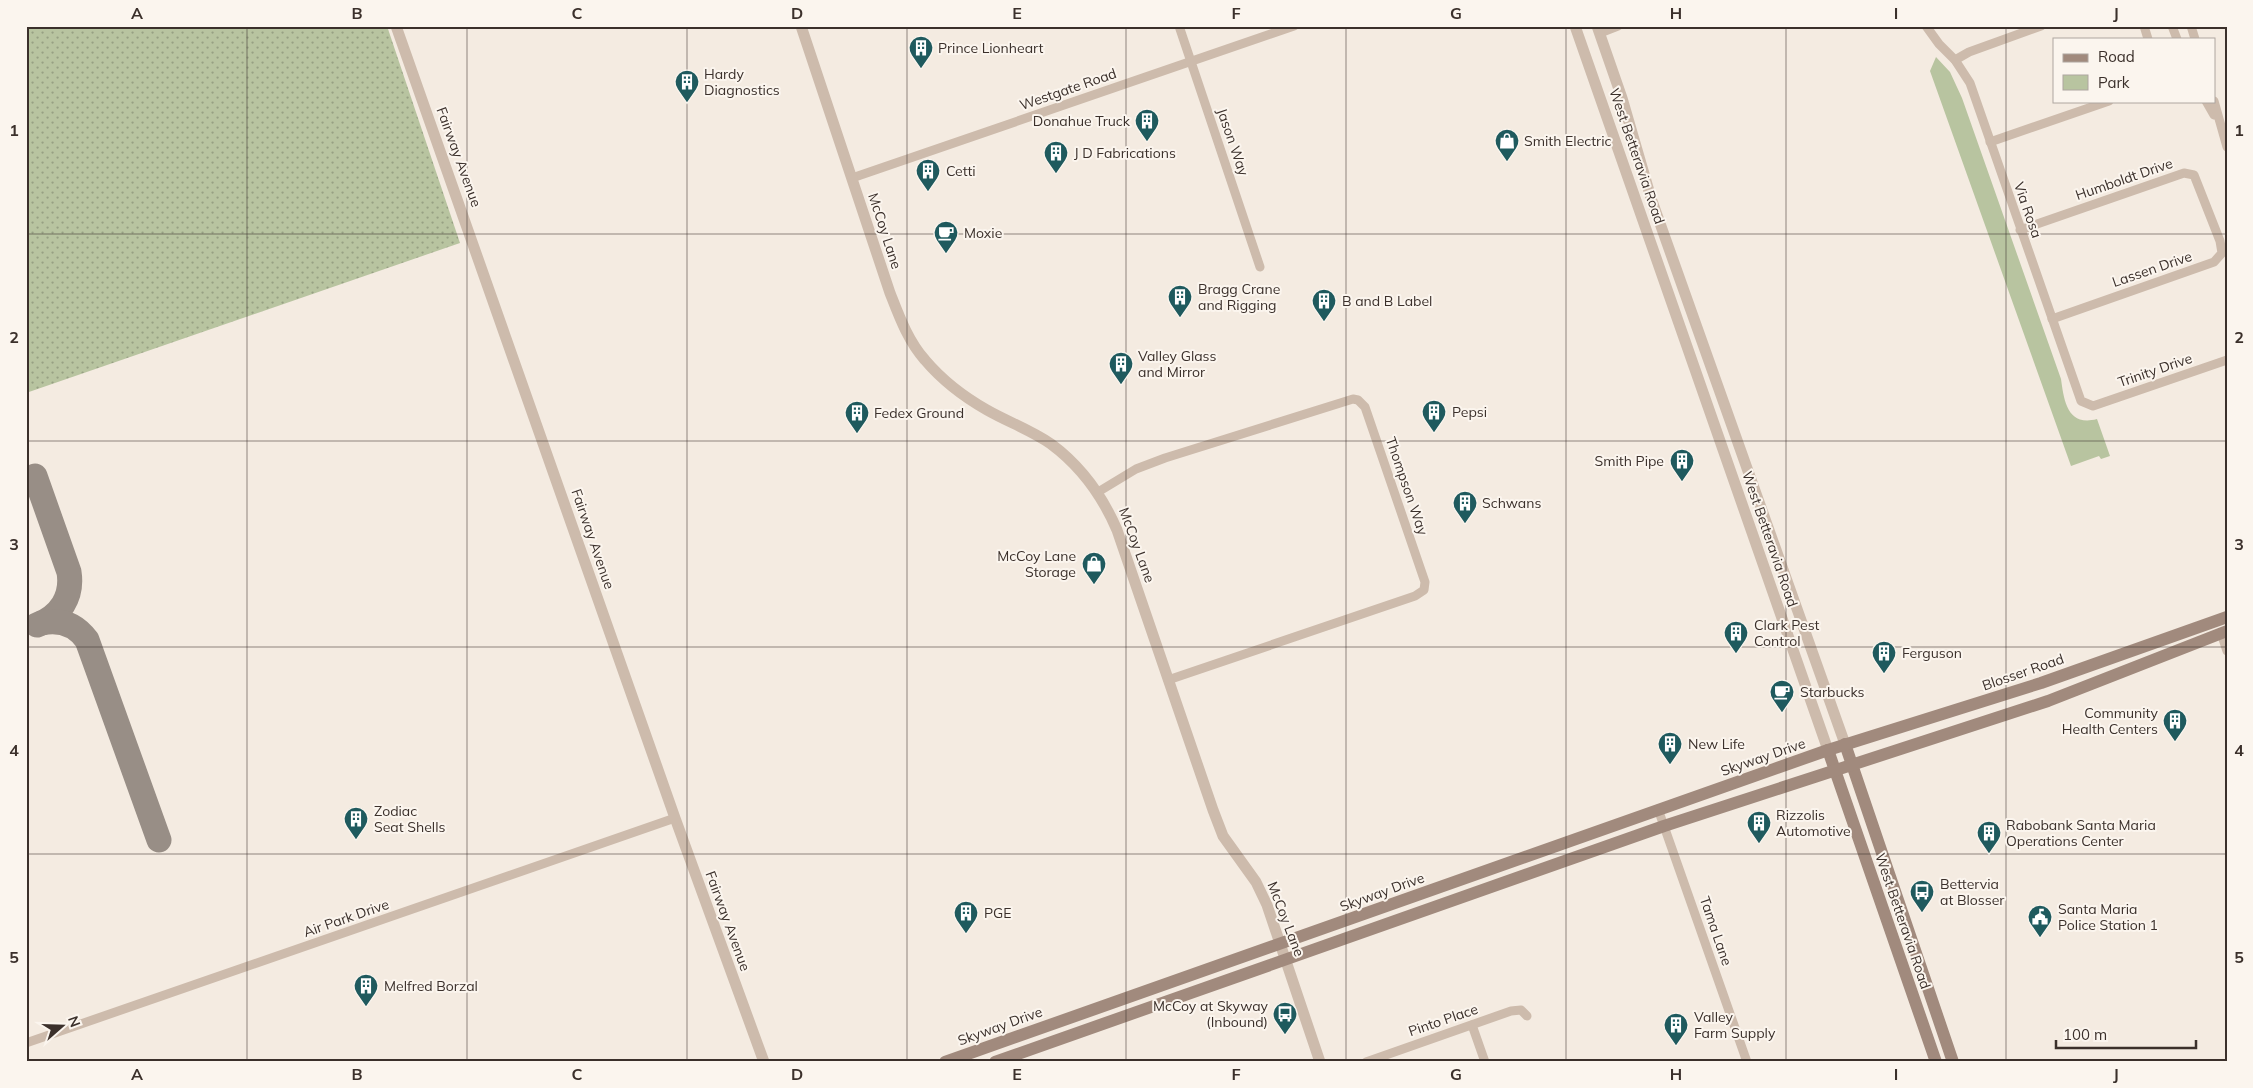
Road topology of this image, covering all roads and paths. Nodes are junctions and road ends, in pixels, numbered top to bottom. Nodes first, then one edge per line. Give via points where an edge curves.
1 (396, 26) edge
2 (801, 26) edge
3 (1179, 26) edge
4 (1294, 26) edge
5 (1575, 26) edge
6 (1618, 26) edge
7 (1926, 26) edge
8 (2041, 26) edge
9 (2144, 26) edge
10 (2172, 26) edge
11 (2191, 26) edge
12 (1599, 29) edge
13 (2148, 37) edge
14 (2177, 38) edge
15 (2195, 38) edge
16 (1955, 60) junction
17 (1191, 62) junction
18 (2106, 102) edge
19 (2207, 102) edge
20 (2214, 102) edge
21 (2221, 129) junction
22 (1990, 142) junction
23 (2227, 147) edge
24 (852, 178) junction
25 (2210, 218) joint
26 (2020, 230) junction
27 (1260, 267) dead end
28 (2052, 319) junction
29 (2227, 360) edge
30 (2093, 406) joint
31 (1098, 492) junction
32 (2227, 617) edge
33 (2224, 632) edge
34 (2227, 651) edge
35 (1168, 680) junction
36 (1845, 744) junction
37 (1828, 750) junction
38 (1852, 764) junction
39 (1835, 769) junction
40 (1658, 809) junction
41 (675, 818) junction
42 (1664, 826) junction
43 (1281, 944) junction
44 (1285, 960) junction
45 (1527, 1016) dead end
46 (1472, 1025) junction
47 (26, 1043) edge
48 (764, 1062) edge
49 (945, 1062) edge
50 (995, 1062) edge
51 (1320, 1062) edge
52 (1366, 1062) edge
53 (1485, 1062) edge
54 (1747, 1062) edge
55 (1936, 1062) edge
56 (1953, 1062) edge

1 - 41 street, Fairway Avenue
2 - 24 street, McCoy Lane
3 - 17 street, Jason Way
4 - 17 street, Westgate Road
5 - 37 street, West Betteravia Road
6 - 12 street
7 - 16 street, Via Rosa
8 - 16 street
9 - 13 street
10 - 14 street
11 - 15 street
12 - 36 street, West Betteravia Road via 1651,198
16 - 22 street, Via Rosa via 1970,83
17 - 24 street, Westgate Road
17 - 27 street, Jason Way
18 - 22 street
19 - 21 street
20 - 21 street
21 - 23 street
22 - 26 street, Via Rosa
24 - 31 street, McCoy Lane via 894,304 923,358 959,393 1050,444 1073,463
25 - 26 street, Humboldt Drive via 2194,175 2184,172
25 - 28 street, Lassen Drive via 2222,253 2214,262
26 - 28 street, Via Rosa
28 - 30 street, Via Rosa via 2081,401
29 - 30 street, Trinity Drive
31 - 35 street, McCoy Lane via 1117,530
31 - 35 street, Thompson Way via 1165,458 1353,399 1365,408 1425,582 1424,590 1415,596
32 - 36 main road, Blosser Road via 2041,683
33 - 34 street
33 - 38 main road via 2048,701
35 - 43 street, McCoy Lane via 1223,836 1256,882
36 - 37 main road, Blosser Road
36 - 38 main road, West Betteravia Road
37 - 39 main road, West Betteravia Road
37 - 40 main road, Skyway Drive
38 - 39 main road
38 - 56 main road, West Betteravia Road
39 - 42 main road
39 - 55 main road, West Betteravia Road
40 - 42 street, Tama Lane
40 - 43 main road, Skyway Drive
41 - 47 street, Air Park Drive
41 - 48 street, Fairway Avenue
42 - 44 main road
42 - 54 street, Tama Lane
43 - 44 street, McCoy Lane
43 - 49 main road, Skyway Drive
44 - 50 main road
44 - 51 street, McCoy Lane
45 - 46 street, Pinto Place via 1517,1010
46 - 52 street, Pinto Place
46 - 53 street

